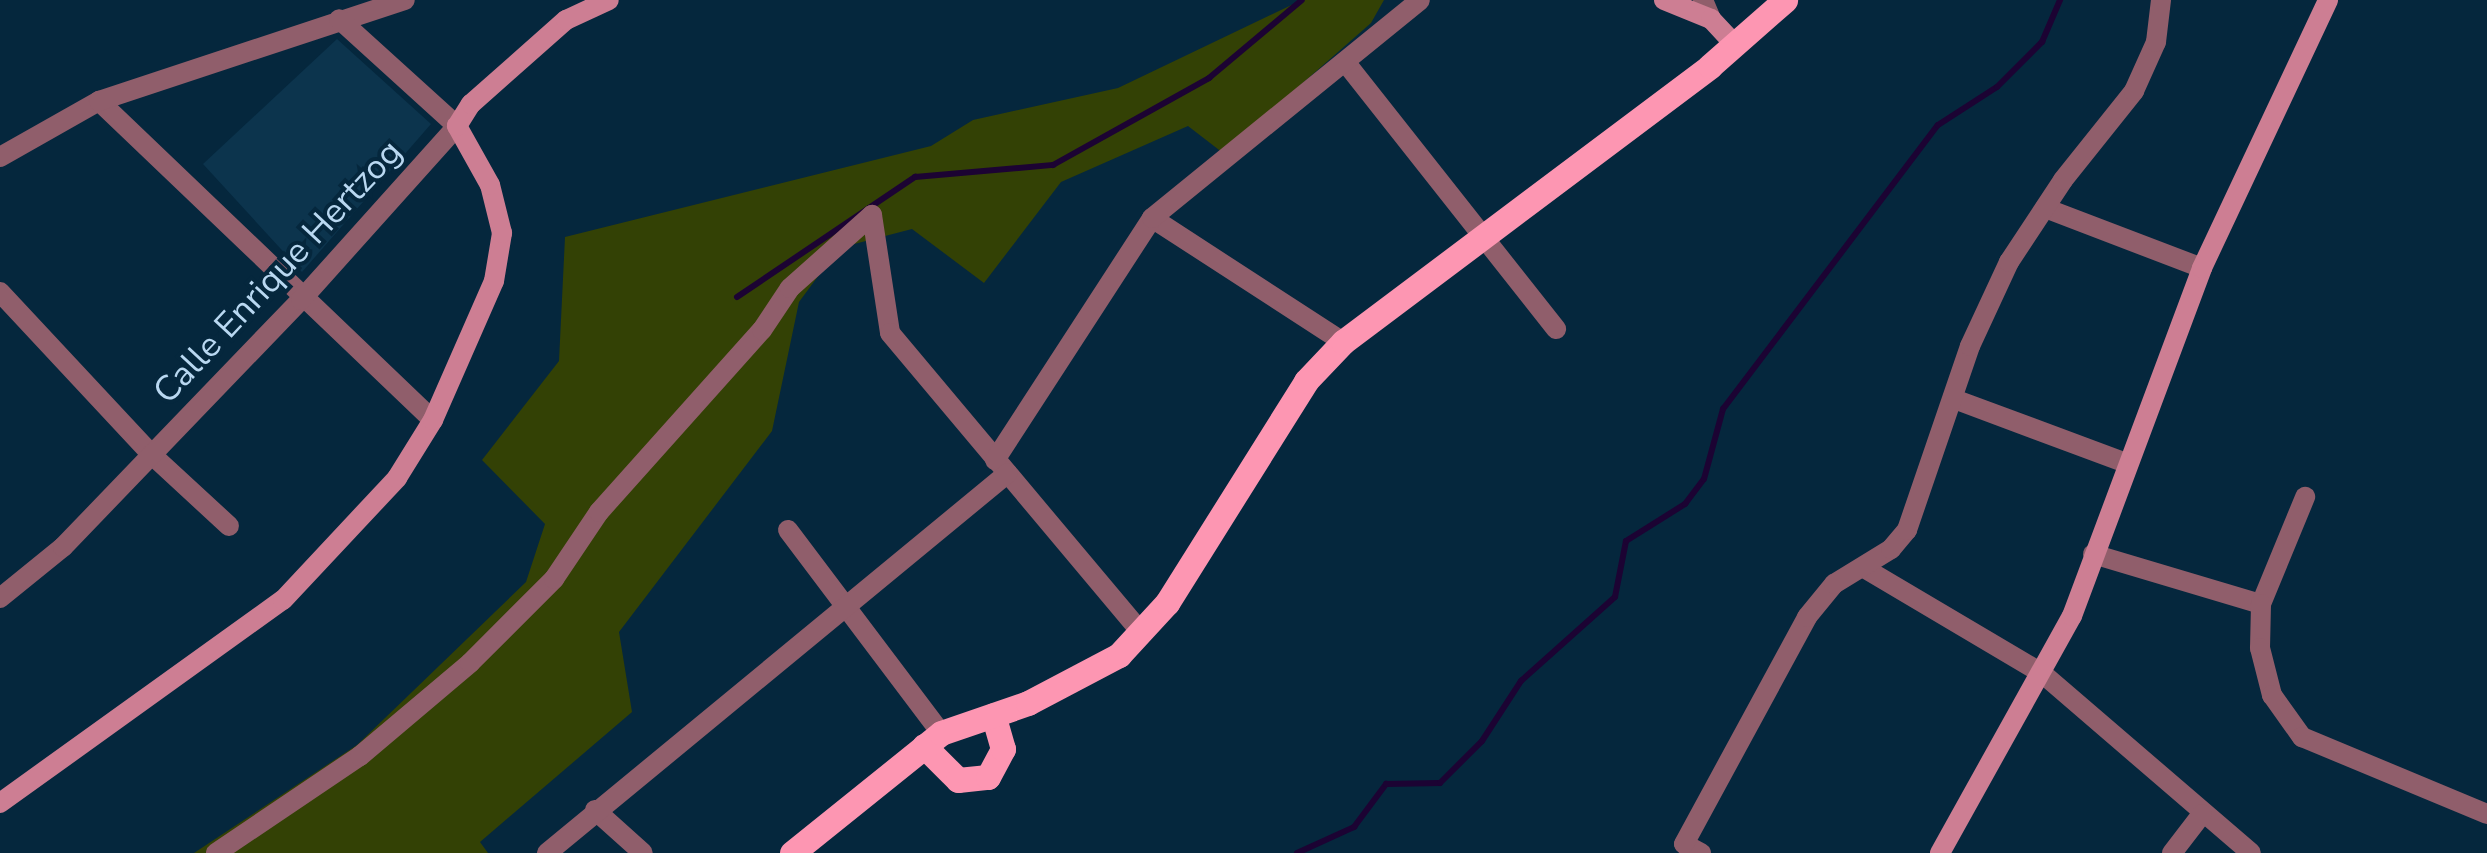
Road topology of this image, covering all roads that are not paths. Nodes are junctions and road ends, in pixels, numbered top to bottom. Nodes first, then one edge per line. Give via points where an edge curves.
1 (404, 0) edge
2 (609, 0) edge
3 (1420, 0) edge
4 (1664, 0) edge
5 (1786, 0) edge
6 (2161, 0) edge
7 (2328, 0) edge
8 (1707, 10) edge
9 (339, 19) junction
10 (1734, 43) junction
11 (1346, 63) junction
12 (99, 101) junction
13 (457, 126) junction
14 (0, 157) edge
15 (2045, 208) junction
16 (1152, 218) junction
17 (1486, 238) junction
18 (2202, 268) junction
19 (0, 292) edge
20 (301, 300) junction
21 (1556, 329) dead end
22 (1343, 342) junction
23 (1954, 399) junction
24 (433, 420) junction
25 (151, 454) junction
26 (2126, 463) junction
27 (1002, 466) junction
28 (2305, 497) dead end
29 (229, 526) dead end
30 (788, 530) dead end
31 (2093, 554) junction
32 (1864, 568) junction
33 (0, 598) edge
34 (847, 602) junction
35 (2261, 604) junction
36 (1142, 634) junction
37 (2043, 674) junction
38 (993, 716) junction
39 (932, 739) junction
40 (0, 804) edge
41 (595, 810) junction
42 (2202, 814) junction
43 (2487, 814) edge
44 (1687, 850) edge
45 (216, 853) edge
46 (547, 853) edge
47 (643, 853) edge
48 (792, 853) edge
49 (1940, 853) edge
50 (2172, 853) edge
51 (2251, 853) edge

1 - 9 street
2 - 13 street, Calle Enrique Hertzog via 566,20 471,104
3 - 11 street
4 - 8 street
5 - 10 main road
6 - 15 street via 2156,42 2134,91
7 - 18 street
8 - 10 street
9 - 12 street
9 - 13 street
10 - 17 main road
11 - 16 street
11 - 17 street
12 - 14 street
12 - 20 street
13 - 20 street, Calle Enrique Hertzog
13 - 24 street via 490,185 502,233 494,281
15 - 18 street
15 - 23 street via 2009,262
16 - 22 street
16 - 27 street via 1105,282
17 - 21 street
17 - 22 main road
18 - 26 street
19 - 25 street
20 - 24 street
20 - 25 street, Calle Enrique Hertzog
22 - 36 main road via 1306,381
23 - 26 street
23 - 32 street via 1908,530
24 - 40 street via 397,478 282,600
25 - 29 street
25 - 33 street, Calle Enrique Hertzog via 30,580
26 - 31 street
27 - 34 street
27 - 36 street
27 - 45 street via 890,333 872,215 790,288 762,330 598,512 554,579 470,663 360,756
28 - 35 street
30 - 34 street
31 - 35 street
31 - 37 street
32 - 37 street
32 - 44 street via 1834,584 1807,617
34 - 39 street
34 - 41 street
35 - 43 street via 2260,648 2272,695 2302,737
36 - 38 main road via 1065,687
37 - 42 street
37 - 49 street
38 - 39 main road
38 - 39 main road via 1003,749 988,777 958,780
39 - 48 main road
41 - 46 street
41 - 47 street
42 - 50 street
42 - 51 street

